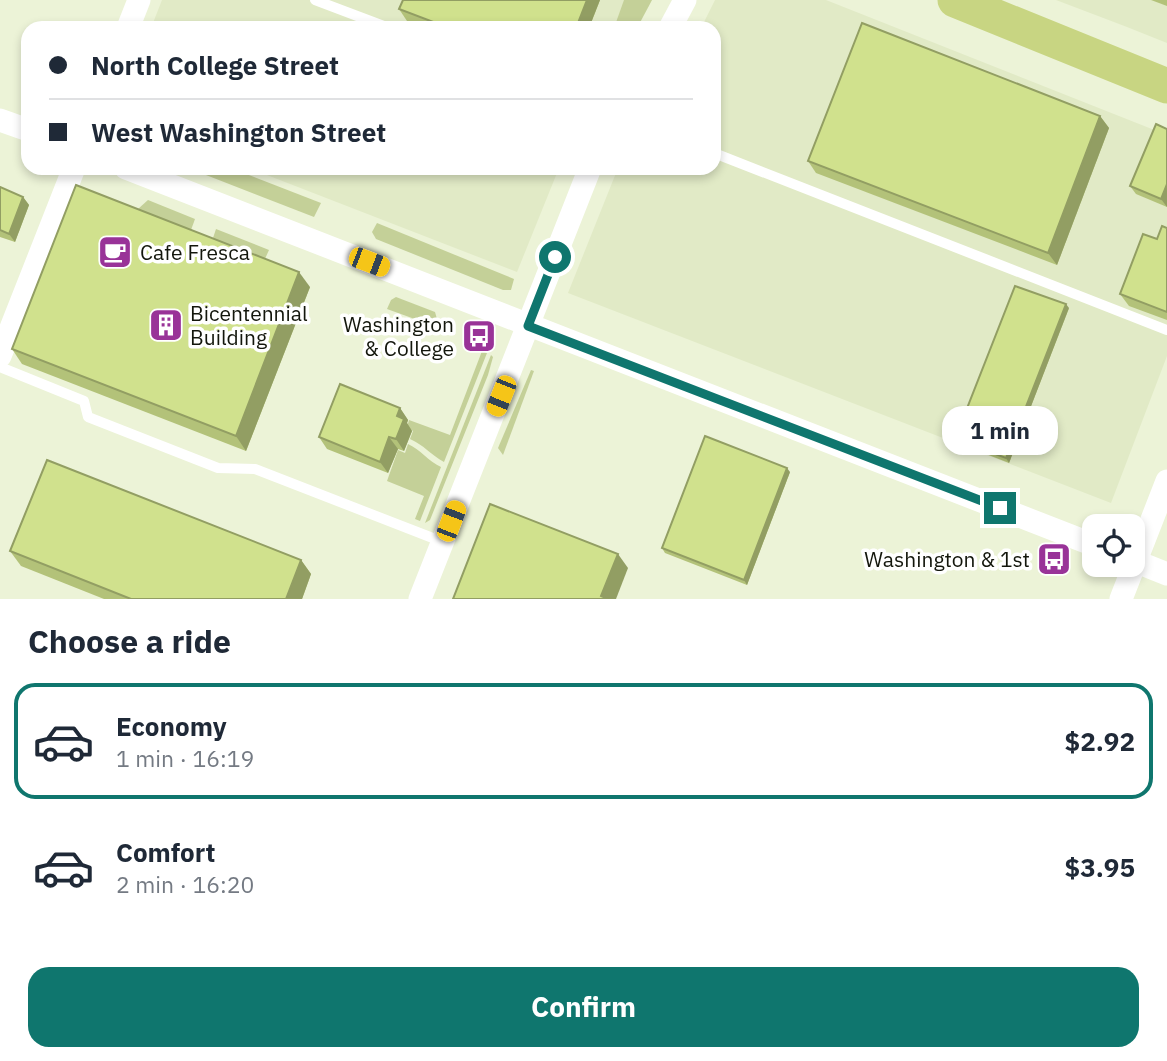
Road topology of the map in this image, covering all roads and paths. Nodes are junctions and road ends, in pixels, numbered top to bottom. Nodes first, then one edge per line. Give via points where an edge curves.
1 (139, 0) edge
2 (315, 0) edge
3 (685, 0) edge
4 (955, 0) edge
5 (131, 21) edge
6 (370, 21) edge
7 (674, 21) edge
8 (1167, 86) edge
9 (0, 120) edge
10 (21, 128) edge
11 (721, 156) edge
12 (71, 175) edge
13 (144, 175) edge
14 (587, 175) edge
15 (528, 326) junction
16 (1167, 330) edge
17 (0, 356) edge
18 (0, 367) edge
19 (1167, 481) edge
20 (1145, 534) edge
21 (1082, 540) edge
22 (443, 542) junction
23 (1145, 565) edge
24 (1167, 574) edge
25 (1129, 577) edge
26 (419, 599) edge
27 (1121, 599) edge

1 - 5 street
2 - 6 lane
3 - 7 street
4 - 8 main road
9 - 10 street
11 - 16 lane
12 - 17 street
13 - 15 street
14 - 15 street
15 - 21 street
15 - 22 street
18 - 22 lane via 84,401 88,417 218,468 256,469
19 - 20 street
22 - 26 street
23 - 24 street
25 - 27 street

